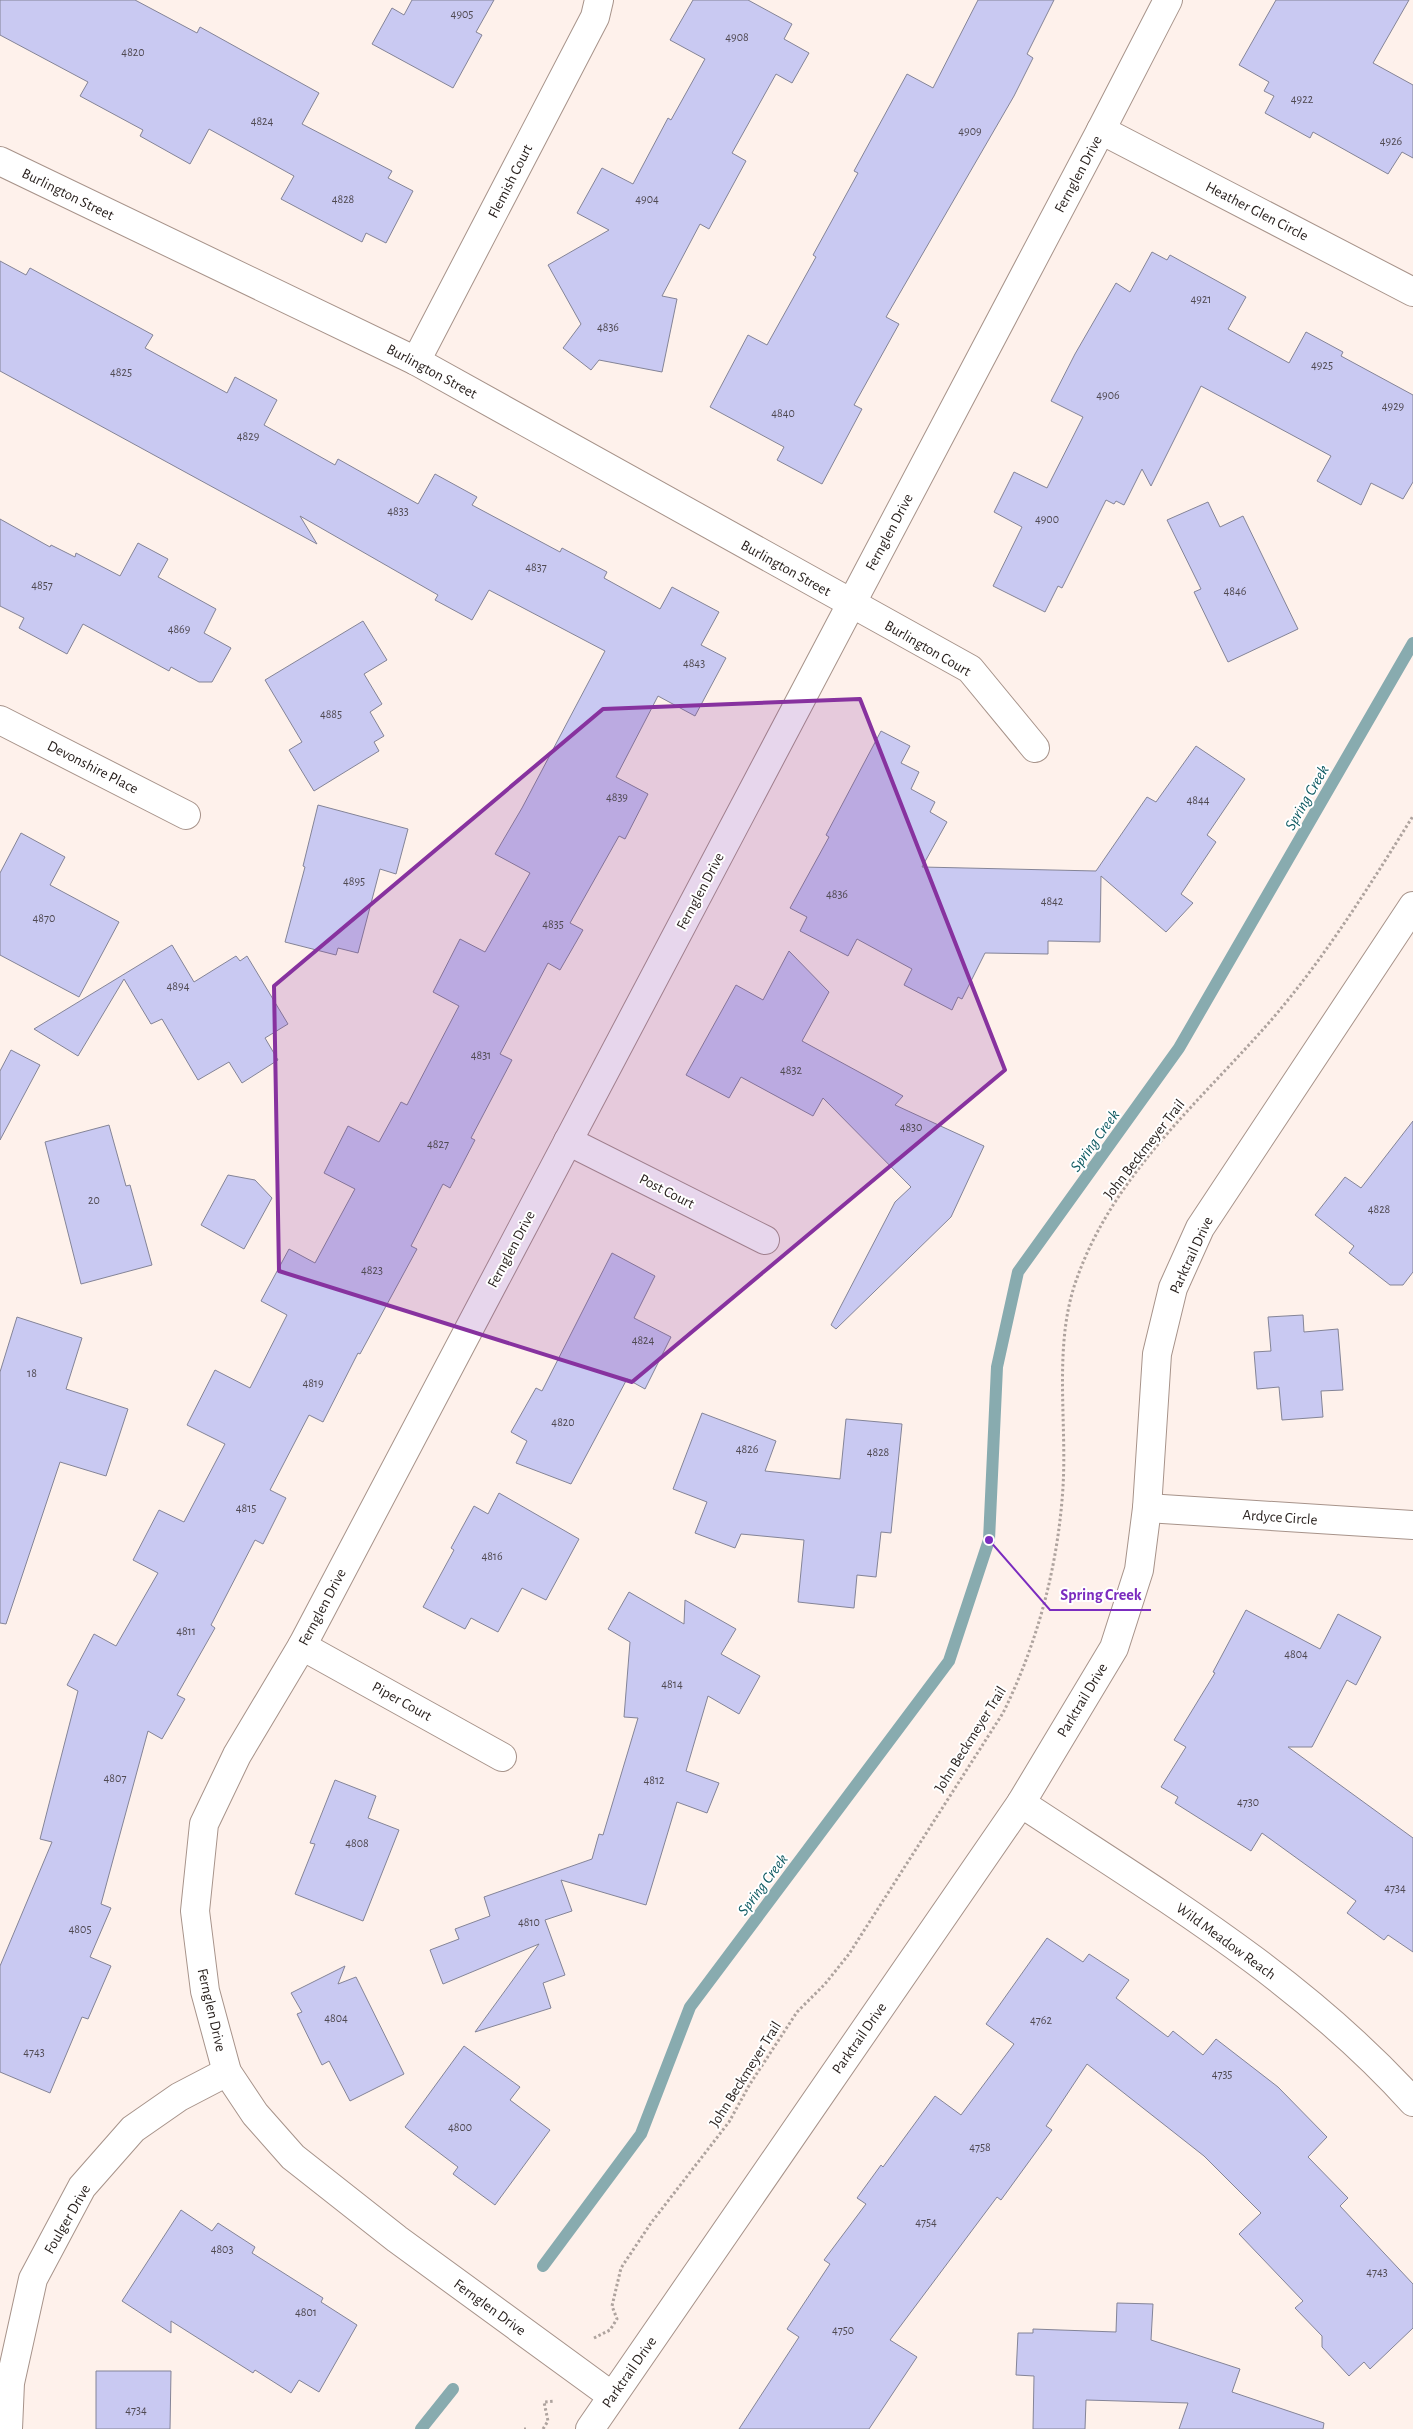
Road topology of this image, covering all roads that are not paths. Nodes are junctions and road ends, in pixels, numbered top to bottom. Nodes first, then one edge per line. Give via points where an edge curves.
1 (598, 0) edge
2 (1168, 0) edge
3 (1101, 130) junction
4 (0, 161) edge
5 (1413, 292) edge
6 (416, 361) junction
7 (851, 605) junction
8 (0, 720) edge
9 (1035, 748) dead end
10 (186, 815) dead end
11 (1413, 906) edge
12 (568, 1141) junction
13 (765, 1240) dead end
14 (1146, 1508) junction
15 (1413, 1525) edge
16 (302, 1646) junction
17 (502, 1757) dead end
18 (1020, 1803) junction
19 (227, 2072) junction
20 (1413, 2102) edge
21 (612, 2396) junction
22 (8, 2429) edge
23 (590, 2429) edge

1 - 6 street, Flemish Court via 595,17
2 - 3 street, Fernglen Drive
3 - 5 street, Heather Glen Circle
3 - 7 street, Fernglen Drive
4 - 6 street, Burlington Street
6 - 7 street, Burlington Street
7 - 9 street, Burlington Court via 970,669
7 - 12 street, Fernglen Drive
8 - 10 street, Devonshire Place
11 - 14 street, Parktrail Drive via 1200,1228 1173,1288 1157,1354
12 - 13 street, Post Court
12 - 16 street, Fernglen Drive
14 - 15 street, Ardyce Circle
14 - 18 street, Parktrail Drive via 1138,1570 1114,1648
16 - 17 street, Piper Court
16 - 19 street, Fernglen Drive via 237,1755 204,1824 195,1911 205,1991
18 - 20 street, Wild Meadow Reach via 1236,1944 1321,2013
18 - 21 street, Parktrail Drive
19 - 21 street, Fernglen Drive via 255,2114 293,2157 397,2239
19 - 22 street, Foulger Drive via 133,2128 82,2187 33,2279 10,2383
21 - 23 street, Parktrail Drive

